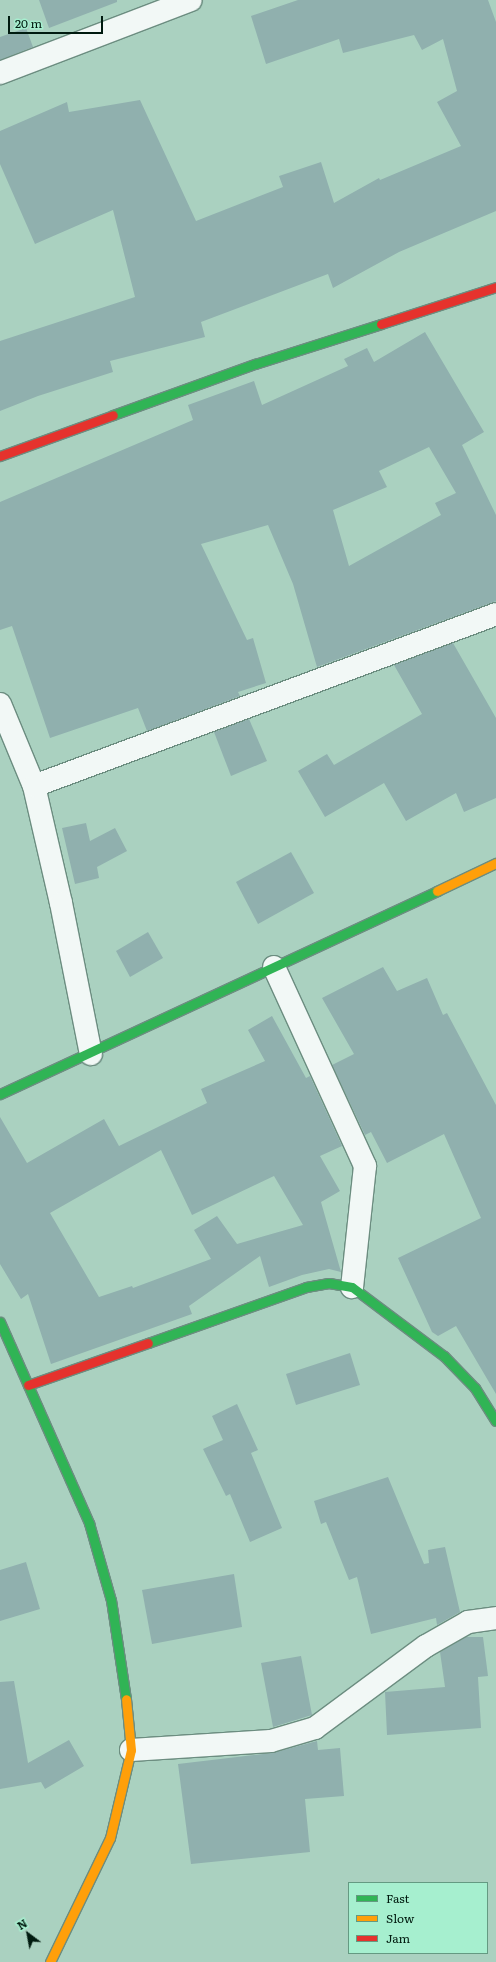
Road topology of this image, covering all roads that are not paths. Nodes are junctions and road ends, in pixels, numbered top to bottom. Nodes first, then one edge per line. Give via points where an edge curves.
1 (191, 0) edge
2 (0, 73) edge
3 (496, 287) edge
4 (0, 456) edge
5 (496, 614) edge
6 (0, 704) edge
7 (34, 786) junction
8 (496, 863) edge
9 (274, 967) junction
10 (91, 1054) junction
11 (0, 1094) edge
12 (352, 1287) junction
13 (0, 1322) edge
14 (28, 1385) junction
15 (496, 1421) edge
16 (496, 1618) edge
17 (132, 1750) junction
18 (50, 1962) edge

1 - 2 street
3 - 4 street via 255,364
5 - 7 street
6 - 7 street
7 - 10 street via 61,903
8 - 9 street
9 - 10 street
9 - 12 street via 365,1166
10 - 11 street
12 - 14 street via 329,1283 306,1287
12 - 15 street via 444,1356 475,1388
13 - 14 street
14 - 17 street via 89,1523 111,1600
16 - 17 street via 468,1622 426,1646 315,1728 271,1741
17 - 18 street via 110,1838

